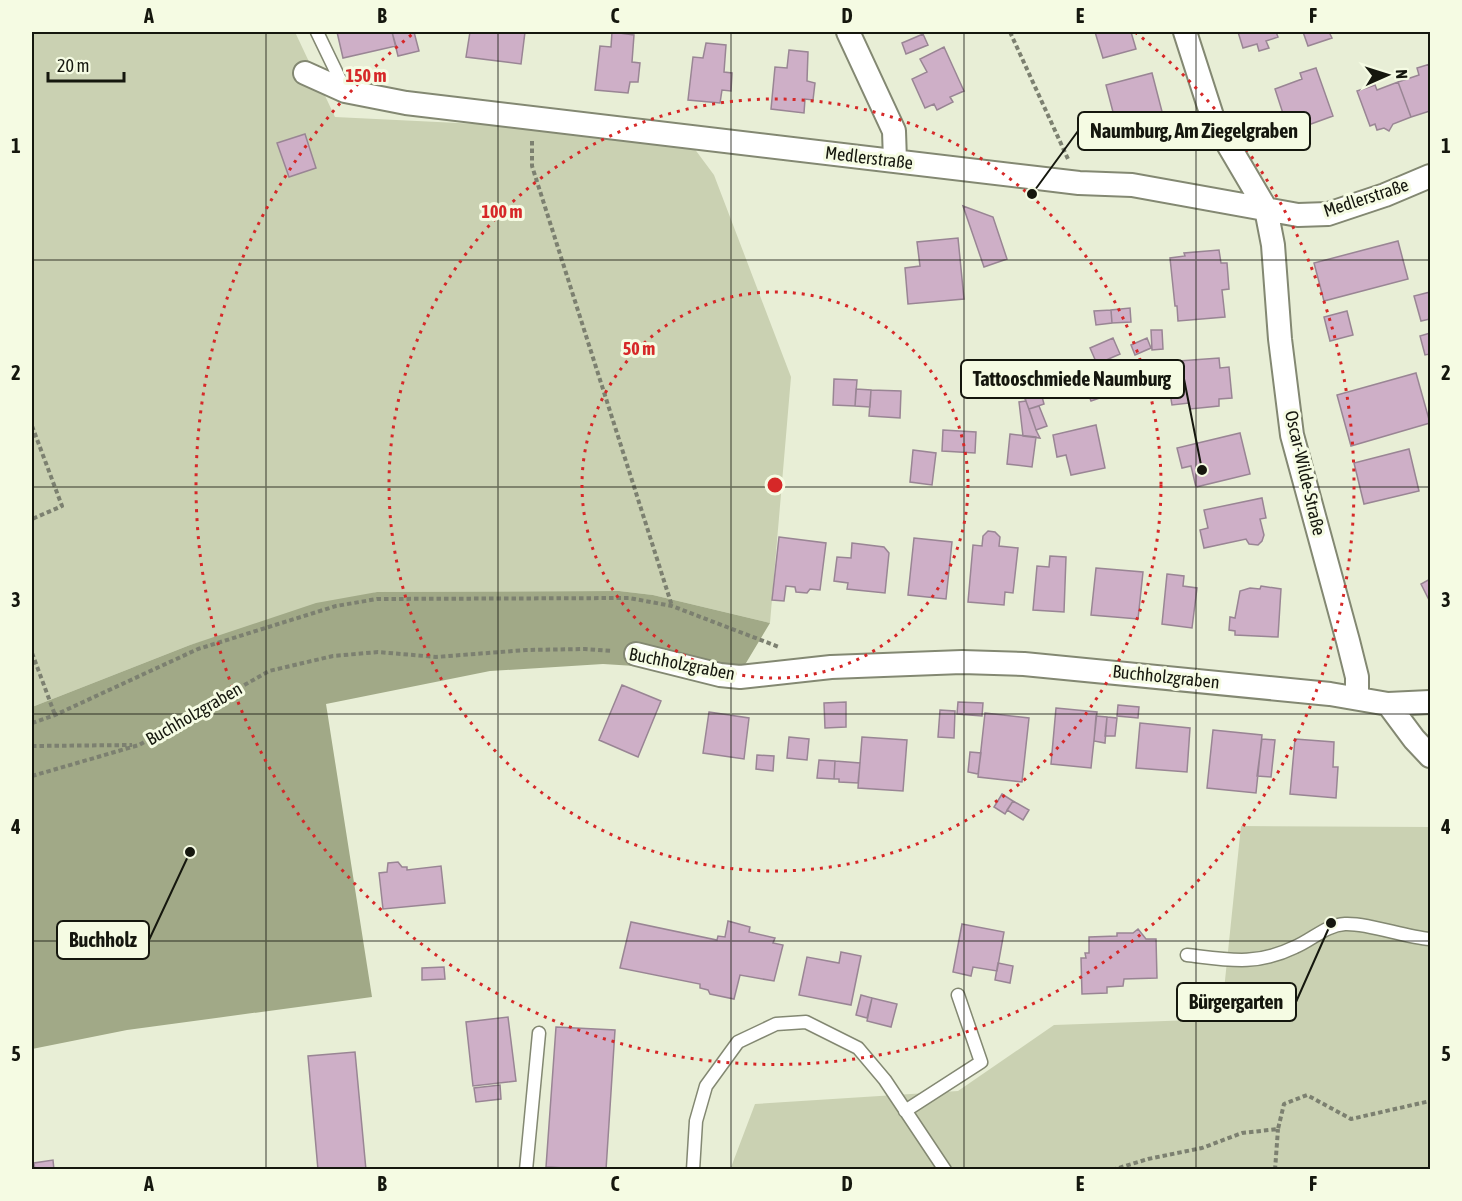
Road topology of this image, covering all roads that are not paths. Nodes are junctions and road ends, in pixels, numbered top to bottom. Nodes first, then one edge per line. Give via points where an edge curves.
1 (317, 32) edge
2 (849, 32) edge
3 (1185, 32) edge
4 (305, 73) dead end
5 (345, 91) junction
6 (895, 161) junction
7 (1431, 176) edge
8 (1266, 209) junction
9 (636, 654) road end
10 (1357, 698) junction
11 (1431, 702) edge
12 (1388, 704) junction
13 (1431, 756) edge
14 (1431, 939) edge
15 (1188, 955) dead end
16 (958, 995) dead end
17 (539, 1033) dead end
18 (905, 1111) junction
19 (526, 1170) edge
20 (693, 1170) edge
21 (945, 1170) edge

1 - 5 lane
2 - 6 street via 894,131
3 - 8 street, Oscar-Wilde-Straße via 1213,119
4 - 5 street, Medlerstraße
5 - 6 street, Medlerstraße via 406,103
6 - 8 street, Medlerstraße via 1079,183 1132,185
7 - 8 street, Medlerstraße via 1328,214 1298,215
8 - 10 street, Oscar-Wilde-Straße via 1292,435 1357,677
9 - 10 street, Buchholzgraben via 740,677 831,667 1024,664
10 - 12 street, Buchholzgraben
11 - 12 street, Buchholzgraben
12 - 13 street
14 - 15 lane via 1345,924 1274,956 1243,961
16 - 18 lane via 981,1062
17 - 19 lane
18 - 20 lane via 858,1048 806,1022 776,1024 738,1042 706,1086 696,1122
18 - 21 lane

